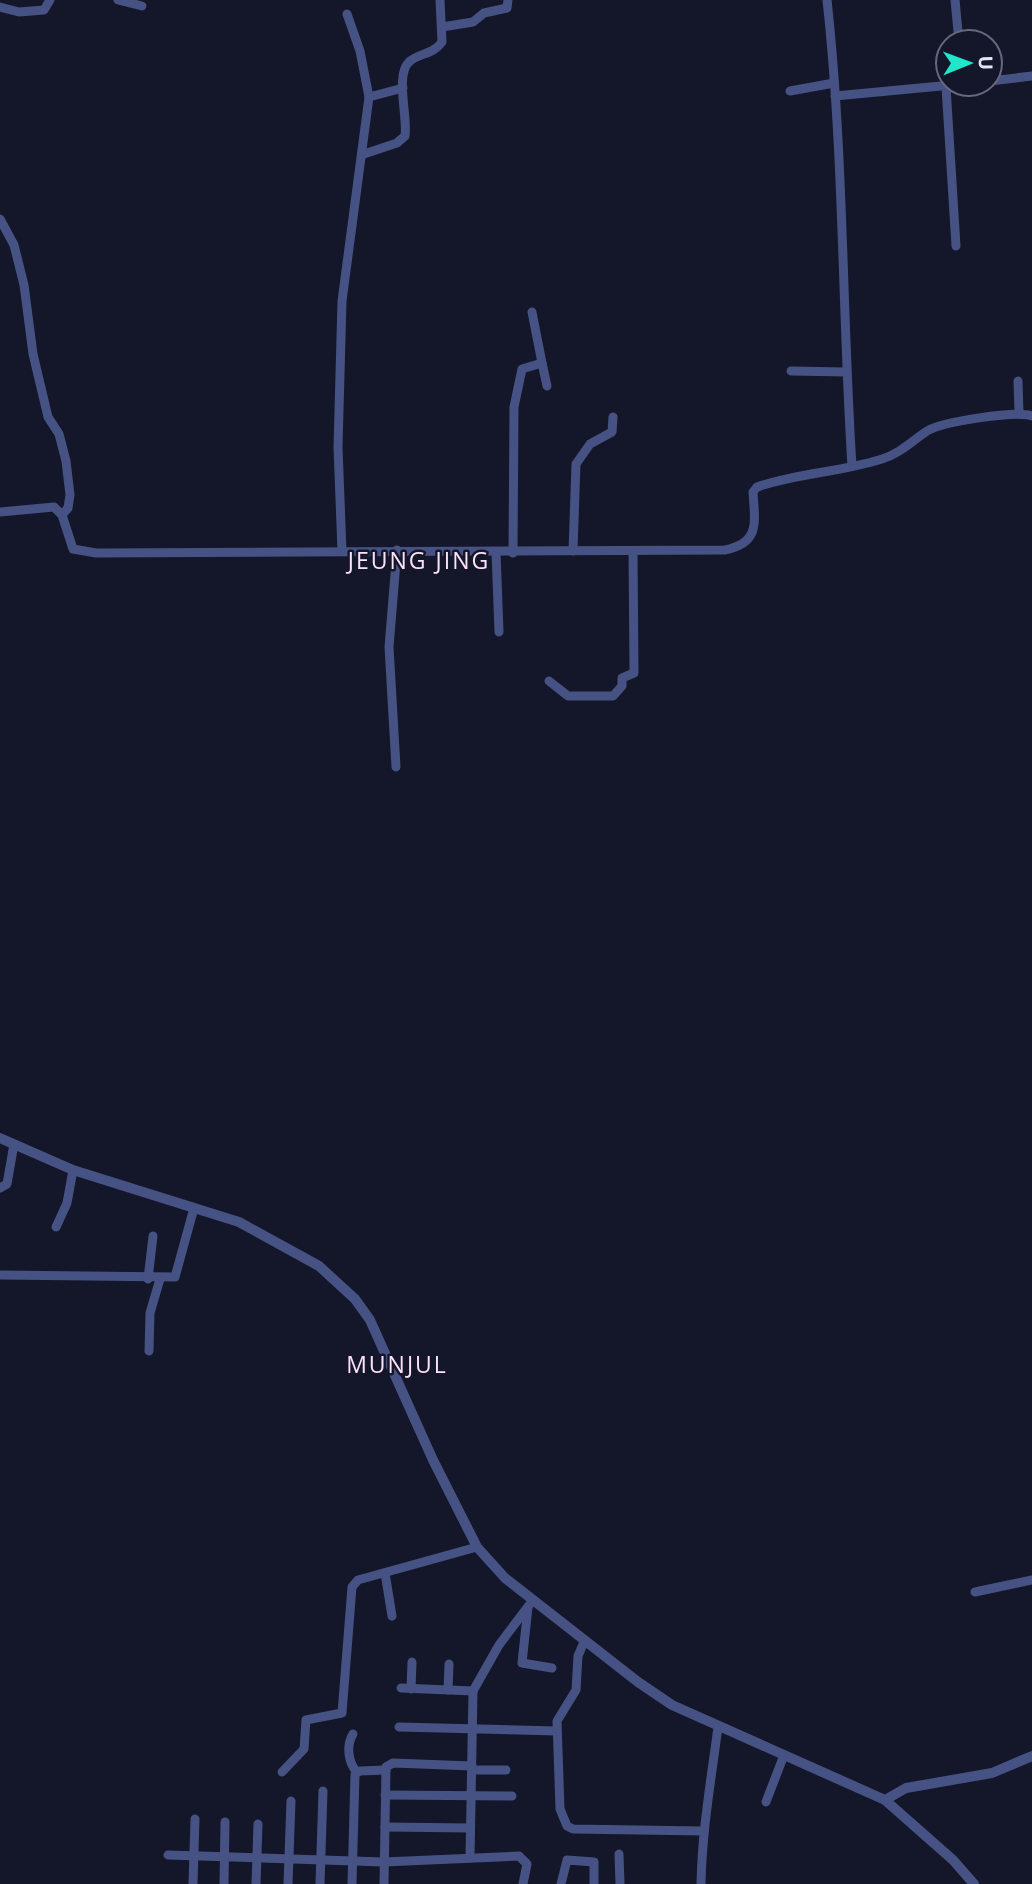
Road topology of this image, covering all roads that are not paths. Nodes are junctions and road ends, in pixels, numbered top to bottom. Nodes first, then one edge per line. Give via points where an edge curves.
1 (50, 0) edge
2 (118, 0) edge
3 (440, 0) edge
4 (508, 0) edge
5 (827, 0) edge
6 (956, 0) edge
7 (142, 6) dead end
8 (0, 7) edge
9 (347, 14) dead end
10 (442, 27) junction
11 (957, 28) edge
12 (1032, 76) edge
13 (1004, 79) edge
14 (834, 83) junction
15 (403, 88) junction
16 (934, 88) edge
17 (790, 90) dead end
18 (835, 96) junction
19 (369, 97) junction
20 (947, 98) edge
21 (364, 154) junction
22 (0, 219) edge
23 (956, 246) dead end
24 (532, 312) dead end
25 (542, 363) junction
26 (791, 371) dead end
27 (846, 372) junction
28 (1018, 381) dead end
29 (547, 386) dead end
30 (1019, 413) junction
31 (1032, 416) edge
32 (613, 417) dead end
33 (852, 466) junction
34 (0, 512) edge
35 (62, 514) junction
36 (397, 550) junction
37 (342, 551) junction
38 (573, 551) junction
39 (634, 551) junction
40 (496, 552) junction
41 (513, 552) junction
42 (499, 632) dead end
43 (549, 681) dead end
44 (396, 767) dead end
45 (0, 1138) edge
46 (14, 1144) junction
47 (74, 1170) junction
48 (0, 1188) edge
49 (194, 1208) junction
50 (56, 1227) dead end
51 (153, 1236) dead end
52 (0, 1275) edge
53 (148, 1279) junction
54 (160, 1279) junction
55 (149, 1351) dead end
56 (477, 1547) junction
57 (385, 1573) junction
58 (1032, 1580) edge
59 (975, 1592) dead end
60 (531, 1602) junction
61 (392, 1616) dead end
62 (584, 1642) junction
63 (412, 1662) dead end
64 (449, 1664) dead end
65 (552, 1668) dead end
66 (401, 1688) dead end
67 (411, 1689) junction
68 (447, 1690) junction
69 (473, 1691) junction
70 (399, 1727) dead end
71 (718, 1727) junction
72 (473, 1728) junction
73 (557, 1731) junction
74 (353, 1734) dead end
75 (783, 1755) junction
76 (1032, 1756) edge
77 (472, 1768) junction
78 (386, 1770) junction
79 (506, 1770) dead end
80 (282, 1772) dead end
81 (357, 1772) junction
82 (323, 1791) dead end
83 (385, 1795) junction
84 (512, 1796) dead end
85 (471, 1797) junction
86 (885, 1800) junction
87 (291, 1801) dead end
88 (766, 1802) dead end
89 (195, 1819) dead end
90 (225, 1822) dead end
91 (258, 1824) dead end
92 (385, 1827) junction
93 (470, 1828) junction
94 (703, 1831) junction
95 (619, 1853) dead end
96 (168, 1855) dead end
97 (193, 1855) junction
98 (224, 1857) junction
99 (257, 1858) junction
100 (470, 1858) junction
101 (288, 1859) junction
102 (321, 1860) junction
103 (353, 1861) junction
104 (384, 1862) junction
105 (193, 1884) edge
106 (224, 1884) edge
107 (256, 1884) edge
108 (288, 1884) edge
109 (320, 1884) edge
110 (352, 1884) edge
111 (384, 1884) edge
112 (523, 1884) edge
113 (561, 1884) edge
114 (594, 1884) edge
115 (620, 1884) edge
116 (701, 1884) edge
117 (974, 1884) edge

1 - 8 street via 44,10 19,12
2 - 7 street
3 - 10 street
4 - 10 street via 503,10 484,13 473,22
5 - 14 street
6 - 11 street
9 - 19 street
10 - 15 street via 438,49 405,66
12 - 13 street
14 - 17 street
14 - 18 street
15 - 19 street
15 - 21 street via 405,136
16 - 18 street
18 - 27 street
19 - 21 street
20 - 23 street
21 - 37 street via 342,301 338,447
22 - 35 street via 24,285 48,417 66,461 70,495
24 - 25 street
25 - 29 street
25 - 41 street via 522,369 514,408
26 - 27 street
27 - 33 street
28 - 30 street
30 - 31 street
30 - 33 street via 938,426 904,450
32 - 38 street via 611,432 590,444 574,471
33 - 39 street via 757,488 753,492 753,531 739,547
34 - 35 street via 48,506
35 - 37 street via 69,543 78,552
36 - 37 street
36 - 40 street
36 - 44 street via 389,647
38 - 39 street
38 - 41 street
39 - 43 street via 634,673 622,677 622,686 613,695 568,696
40 - 41 street
40 - 42 street
45 - 46 street
46 - 47 street
46 - 48 street via 7,1184
47 - 49 street
47 - 50 street
49 - 54 street via 175,1278
49 - 56 street via 239,1222 279,1242 319,1265 355,1299 370,1320
51 - 53 street
52 - 53 street
53 - 54 street
54 - 55 street via 150,1313
56 - 57 street
56 - 60 street
57 - 61 street
57 - 80 street via 358,1580 352,1587 342,1713 306,1720 304,1748
58 - 59 street
60 - 62 street
60 - 65 street via 522,1663
60 - 69 street
62 - 71 street via 672,1705
62 - 73 street via 578,1656 576,1690 558,1715
63 - 67 street
64 - 68 street
66 - 67 street
67 - 68 street
68 - 69 street
69 - 72 street
70 - 72 street
71 - 75 street
71 - 94 street
72 - 73 street
72 - 77 street
73 - 94 street via 560,1809 569,1828
74 - 81 street via 349,1750
75 - 86 street
75 - 88 street
76 - 86 street via 992,1773 906,1788
77 - 78 street via 393,1763
77 - 79 street
77 - 85 street
78 - 81 street
78 - 83 street
81 - 103 street
82 - 102 street
83 - 85 street
83 - 92 street
84 - 85 street
85 - 93 street
86 - 117 street
87 - 101 street
89 - 97 street
90 - 98 street
91 - 99 street
92 - 93 street
92 - 104 street
93 - 100 street
94 - 116 street
95 - 115 street
96 - 97 street
97 - 98 street
97 - 105 street
98 - 99 street
98 - 106 street
99 - 101 street
99 - 107 street
100 - 104 street
100 - 112 street via 519,1856 527,1864
101 - 102 street
101 - 108 street
102 - 103 street
102 - 109 street
103 - 104 street
103 - 110 street
104 - 111 street
113 - 114 street via 567,1860 594,1862

